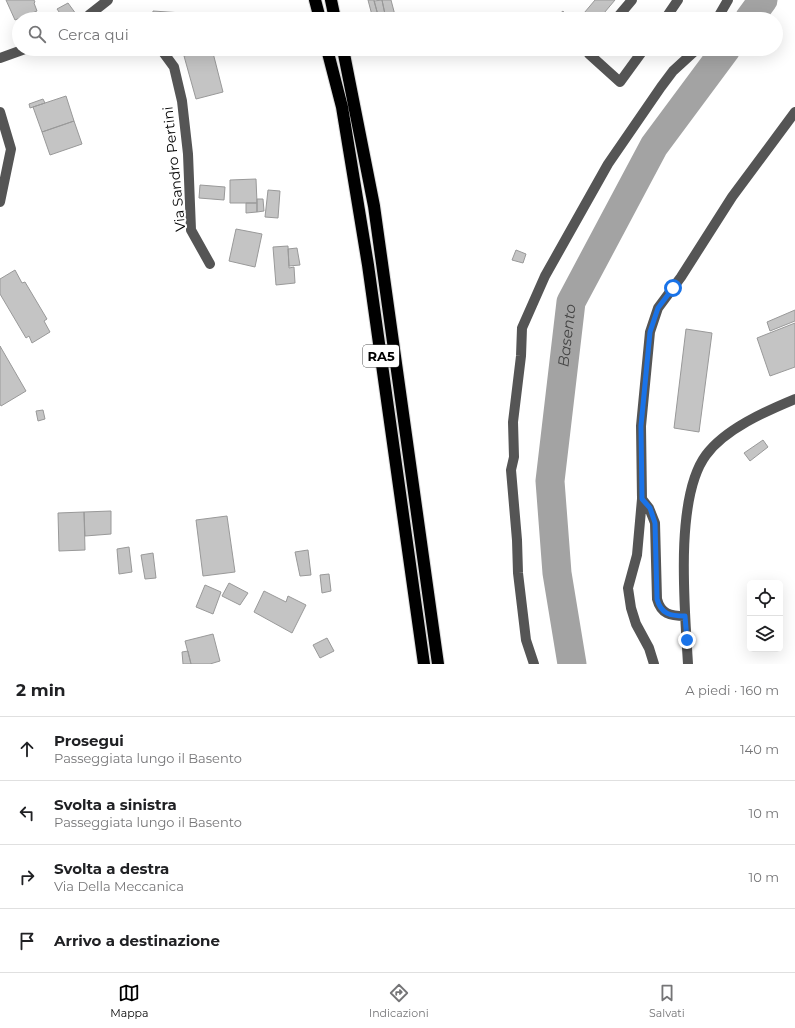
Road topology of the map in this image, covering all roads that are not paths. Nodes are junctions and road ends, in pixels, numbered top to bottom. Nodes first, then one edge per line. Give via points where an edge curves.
1 (108, 0) edge
2 (315, 0) edge
3 (331, 0) edge
4 (632, 0) edge
5 (678, 0) edge
6 (728, 0) edge
7 (93, 12) edge
8 (318, 12) edge
9 (334, 12) edge
10 (622, 12) edge
11 (670, 12) edge
12 (721, 12) edge
13 (12, 54) edge
14 (166, 56) edge
15 (329, 56) edge
16 (344, 56) edge
17 (591, 56) edge
18 (639, 56) edge
19 (690, 56) edge
20 (0, 58) edge
21 (0, 112) edge
22 (795, 112) edge
23 (0, 202) edge
24 (210, 264) dead end
25 (795, 399) edge
26 (642, 499) junction
27 (685, 616) junction
28 (424, 664) edge
29 (438, 664) edge
30 (534, 664) edge
31 (654, 664) edge
32 (688, 664) edge

1 - 7 street
2 - 8 highway
3 - 9 highway
4 - 10 street
5 - 11 street
6 - 12 street
13 - 20 street
14 - 24 street, Via Sandro Pertini via 174,67 182,101 188,154 191,230
15 - 28 highway, RA5 via 342,107 368,264
16 - 29 highway, RA5 via 374,206
17 - 18 street via 620,82
19 - 30 street via 661,87 608,164 545,276 522,328 511,470 518,540 518,573 526,640
21 - 23 street via 11,149
22 - 26 street via 732,197 653,319 641,426
25 - 27 street via 738,426 706,454 694,475 685,522
26 - 27 street via 650,508 655,523 659,607 673,616
26 - 31 street via 637,555 628,588 636,624 649,648
27 - 32 street

